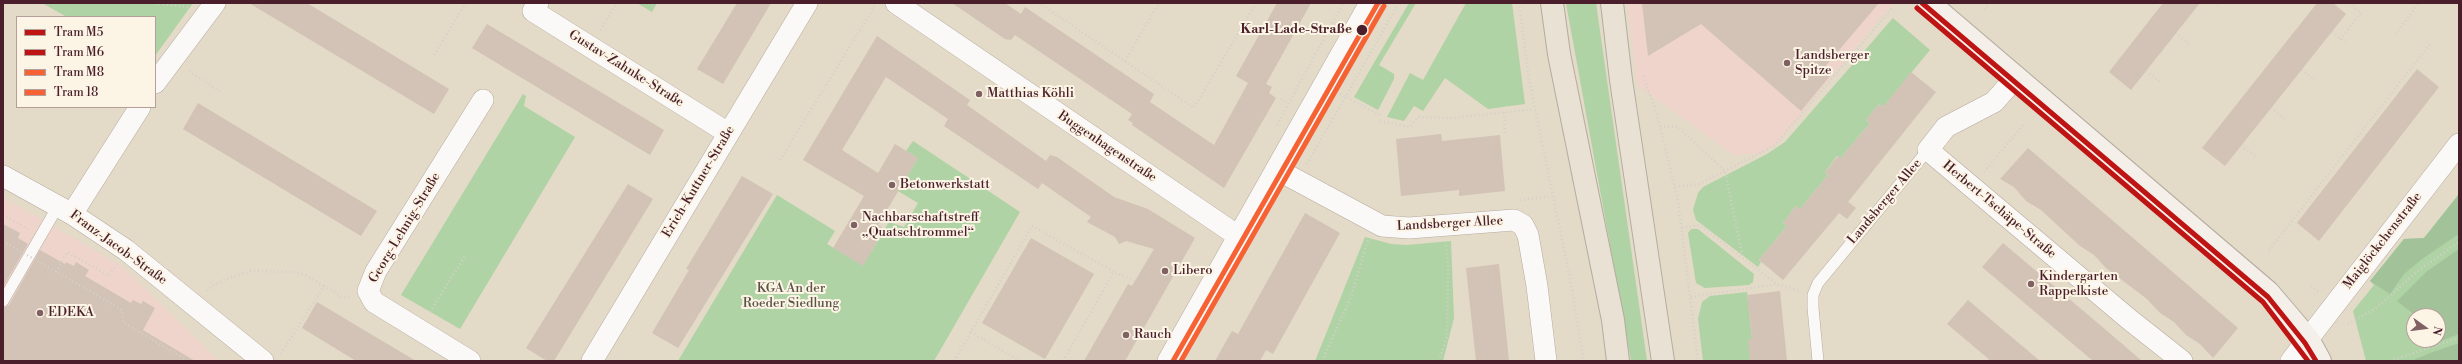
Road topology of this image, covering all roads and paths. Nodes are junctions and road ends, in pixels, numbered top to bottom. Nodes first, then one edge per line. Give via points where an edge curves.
1 (151, 3) edge
2 (466, 3) edge
3 (538, 3) edge
4 (617, 3) edge
5 (807, 3) edge
6 (876, 3) edge
7 (896, 3) edge
8 (1039, 3) edge
9 (1159, 3) edge
10 (1256, 3) edge
11 (1370, 3) edge
12 (1399, 3) edge
13 (1519, 3) edge
14 (1552, 3) edge
15 (1612, 3) edge
16 (1929, 3) edge
17 (1989, 3) edge
18 (2214, 3) edge
19 (2349, 3) edge
20 (2420, 3) edge
21 (2220, 7) dead end
22 (211, 8) edge
23 (1892, 8) dead end
24 (1984, 9) dead end
25 (2332, 32) dead end
26 (2176, 33) dead end
27 (2396, 34) dead end
28 (2340, 39) junction
29 (2345, 42) dead end
30 (2430, 44) dead end
31 (2190, 45) dead end
32 (590, 46) junction
33 (434, 55) dead end
34 (1125, 61) junction
35 (2302, 70) dead end
36 (2146, 71) dead end
37 (192, 73) dead end
38 (2016, 77) junction
39 (2315, 80) dead end
40 (156, 82) edge
41 (2160, 82) dead end
42 (1646, 85) dead end
43 (221, 92) dead end
44 (1340, 94) dead end
45 (1345, 96) junction
46 (482, 100) dead end
47 (139, 108) edge
48 (1534, 108) junction
49 (2271, 108) dead end
50 (1504, 112) junction
51 (1380, 115) dead end
52 (2285, 119) dead end
53 (1380, 121) dead end
54 (2026, 123) dead end
55 (1660, 126) junction
56 (728, 133) junction
57 (1505, 133) dead end
58 (2459, 144) edge
59 (2241, 146) dead end
60 (1928, 150) junction
61 (2255, 156) dead end
62 (780, 160) dead end
63 (1276, 169) junction
64 (1725, 171) junction
65 (3, 176) edge
66 (1980, 177) dead end
67 (1294, 179) junction
68 (1675, 187) junction
69 (1553, 196) junction
70 (1512, 201) dead end
71 (65, 210) junction
72 (3, 214) edge
73 (1374, 223) junction
74 (1444, 224) junction
75 (1682, 228) junction
76 (41, 236) junction
77 (1238, 236) junction
78 (3, 241) edge
79 (2459, 242) edge
80 (2269, 250) dead end
81 (465, 256) dead end
82 (1744, 259) junction
83 (94, 268) dead end
84 (56, 272) junction
85 (1114, 272) junction
86 (1135, 281) dead end
87 (1777, 284) junction
88 (324, 286) junction
89 (1788, 287) dead end
90 (368, 291) junction
91 (1692, 297) junction
92 (3, 300) edge
93 (195, 307) junction
94 (2348, 324) dead end
95 (419, 330) junction
96 (971, 332) junction
97 (2459, 338) edge
98 (2308, 339) junction
99 (271, 358) edge
100 (188, 361) edge
101 (470, 361) edge
102 (592, 361) edge
103 (954, 361) edge
104 (1020, 361) edge
105 (1063, 361) edge
106 (1168, 361) edge
107 (1322, 361) edge
108 (1439, 361) edge
109 (1546, 361) edge
110 (1584, 361) edge
111 (1618, 361) edge
112 (1663, 361) edge
113 (1698, 361) edge
114 (1818, 361) edge
115 (2182, 361) edge
116 (2291, 361) edge
117 (2320, 361) edge
118 (2390, 361) edge

1 - 22 path
2 - 33 path
3 - 32 street, Gustav-Zahnke-Straße via 533,11
4 - 32 path
5 - 56 street, Erich-Kuttner-Straße
6 - 62 path
7 - 77 street, Buggenhagenstraße
8 - 34 path
9 - 34 path
10 - 34 path via 1194,108
11 - 63 street
12 - 45 path
13 - 48 path
14 - 111 main road via 1559,54 1613,320
15 - 112 main road
16 - 38 street
17 - 24 path
18 - 21 path
19 - 28 path via 2361,12
20 - 27 path
22 - 40 street
23 - 64 path via 1774,146
25 - 28 path
26 - 31 path
28 - 29 path
30 - 80 path
32 - 56 street, Gustav-Zahnke-Straße
35 - 39 path
36 - 41 path
37 - 43 path
38 - 60 street, Landsberger Allee via 1994,102 1946,128
38 - 98 street via 2268,292
42 - 55 path
44 - 45 path
45 - 51 path
45 - 67 path via 1308,163
46 - 90 street, Georg-Lehnig-Straße via 376,271
47 - 71 street
48 - 50 path
48 - 69 path
49 - 52 path
50 - 53 path via 1453,118 1418,117 1410,127
50 - 57 path
54 - 66 path
55 - 64 path via 1678,127
55 - 68 path
56 - 102 street, Erich-Kuttner-Straße
58 - 98 street, Maiglöckchenstraße
59 - 61 path
60 - 114 lane, Landsberger Allee via 1818,283 1813,295
60 - 115 street, Herbert-Tschäpe-Straße via 2123,315
63 - 67 street, Landsberger Allee
63 - 77 street
64 - 68 path via 1700,184
64 - 82 path
65 - 71 street, Franz-Jacob-Straße
67 - 73 street, Landsberger Allee
68 - 75 path
69 - 70 path
69 - 110 path
71 - 76 lane
71 - 93 street, Franz-Jacob-Straße via 147,266
72 - 76 path
73 - 74 street, Landsberger Allee via 1409,228
73 - 107 path via 1351,297
74 - 108 path via 1448,267 1447,336
74 - 109 street, Landsberger Allee via 1514,220 1523,225 1528,234 1537,286
75 - 82 path via 1699,225
75 - 91 path
76 - 92 lane
77 - 106 street
78 - 84 path, bridge
79 - 94 path via 2418,271 2375,309
81 - 95 path
82 - 87 path
83 - 84 path via 67,252
84 - 100 path, bridge via 122,310 123,322
85 - 86 path
85 - 96 path via 1032,226
85 - 105 path
87 - 89 path
87 - 91 path
88 - 90 path via 344,298
88 - 93 path via 295,272 251,271 212,286
88 - 99 path
90 - 95 street, Georg-Lehnig-Straße via 374,302
91 - 113 path
93 - 99 street, Franz-Jacob-Straße
95 - 101 street, Georg-Lehnig-Straße
96 - 103 path
96 - 104 path
97 - 118 path
98 - 116 street
98 - 117 street

